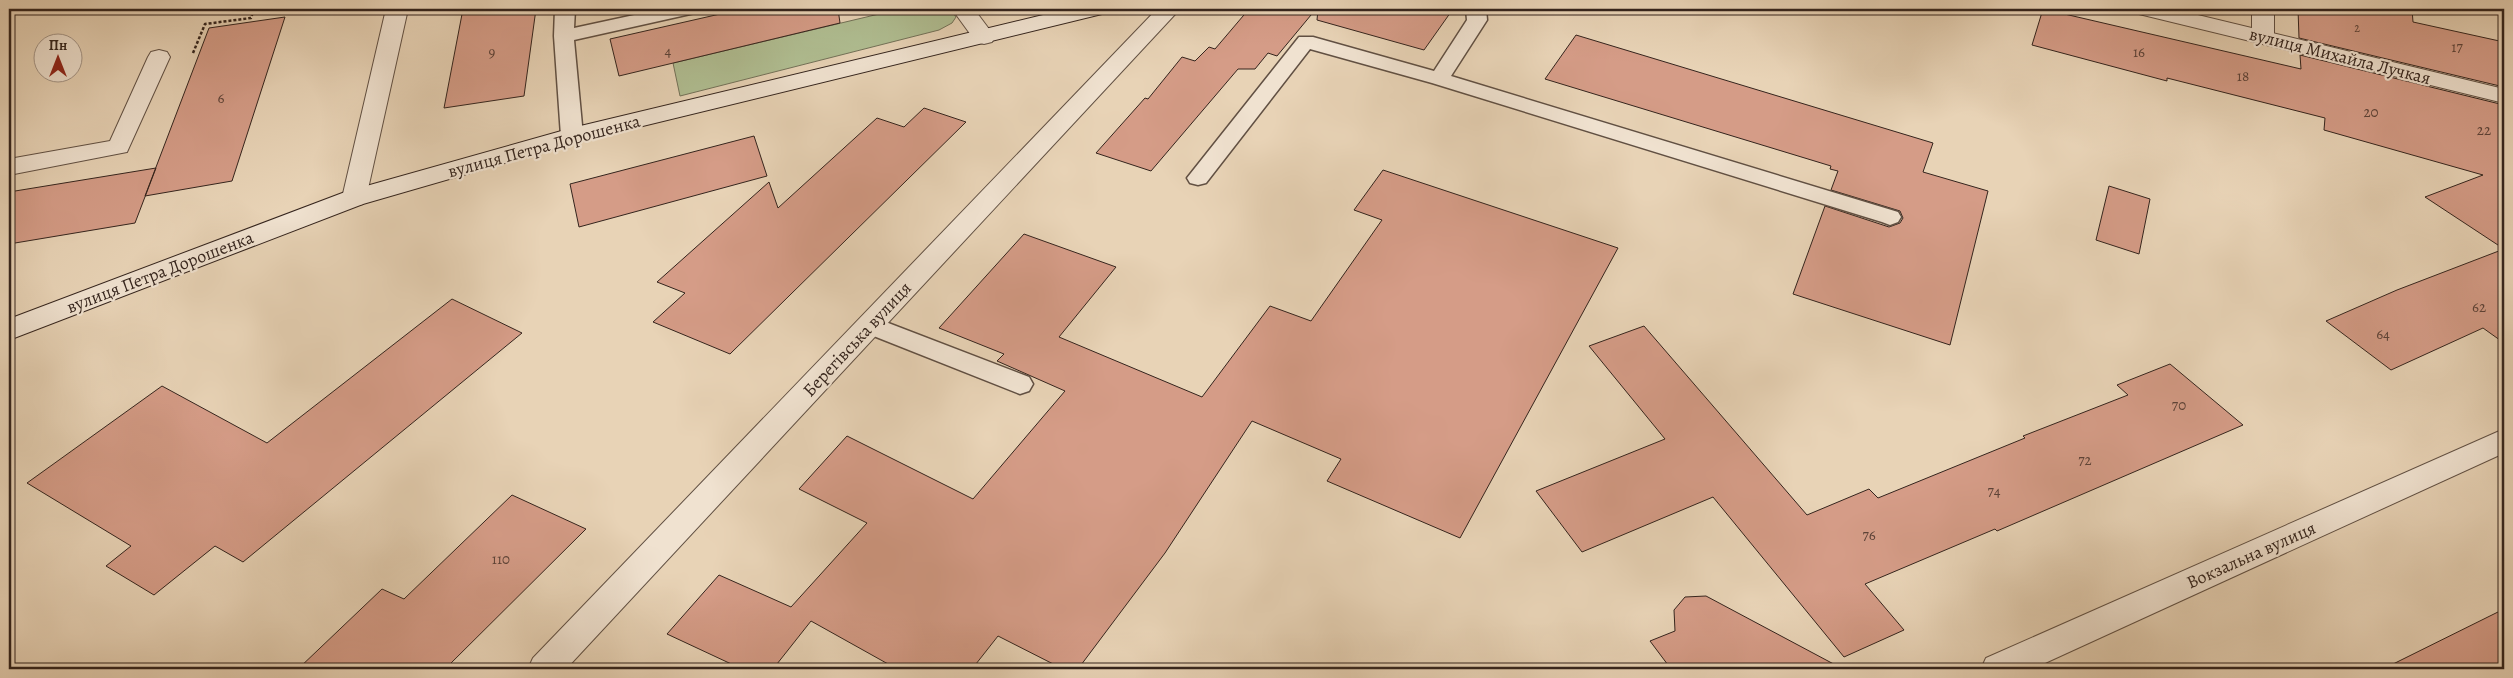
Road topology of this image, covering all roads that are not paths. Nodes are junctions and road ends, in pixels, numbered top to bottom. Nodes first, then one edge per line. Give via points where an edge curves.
1 (397, 9) edge
2 (565, 9) edge
3 (688, 9) edge
4 (963, 9) edge
5 (1094, 9) edge
6 (1169, 9) edge
7 (1476, 9) edge
8 (2147, 9) edge
9 (2263, 9) edge
10 (564, 36) junction
11 (984, 37) junction
12 (2263, 37) junction
13 (159, 57) dead end
14 (1439, 79) junction
15 (2504, 96) edge
16 (572, 136) junction
17 (9, 166) edge
18 (1198, 178) dead end
19 (354, 198) junction
20 (1890, 217) dead end
21 (870, 325) junction
22 (9, 330) edge
23 (1020, 384) dead end
24 (2504, 440) edge
25 (545, 669) edge
26 (1998, 669) edge

1 - 19 street
2 - 10 lane
3 - 10 lane
4 - 11 street
5 - 11 street, вулиця Петра Дорошенка
6 - 21 street, Берегівська вулиця
7 - 14 lane via 1477,20
8 - 12 street, вулиця Михайла Лучкая
9 - 12 street
10 - 16 lane
11 - 16 street, вулиця Петра Дорошенка
12 - 15 street, вулиця Михайла Лучкая
13 - 17 street via 118,147
14 - 18 lane via 1306,41
14 - 20 lane
16 - 19 street, вулиця Петра Дорошенка
19 - 22 street, вулиця Петра Дорошенка
21 - 23 lane
21 - 25 street, Берегівська вулиця
24 - 26 street, Вокзальна вулиця

